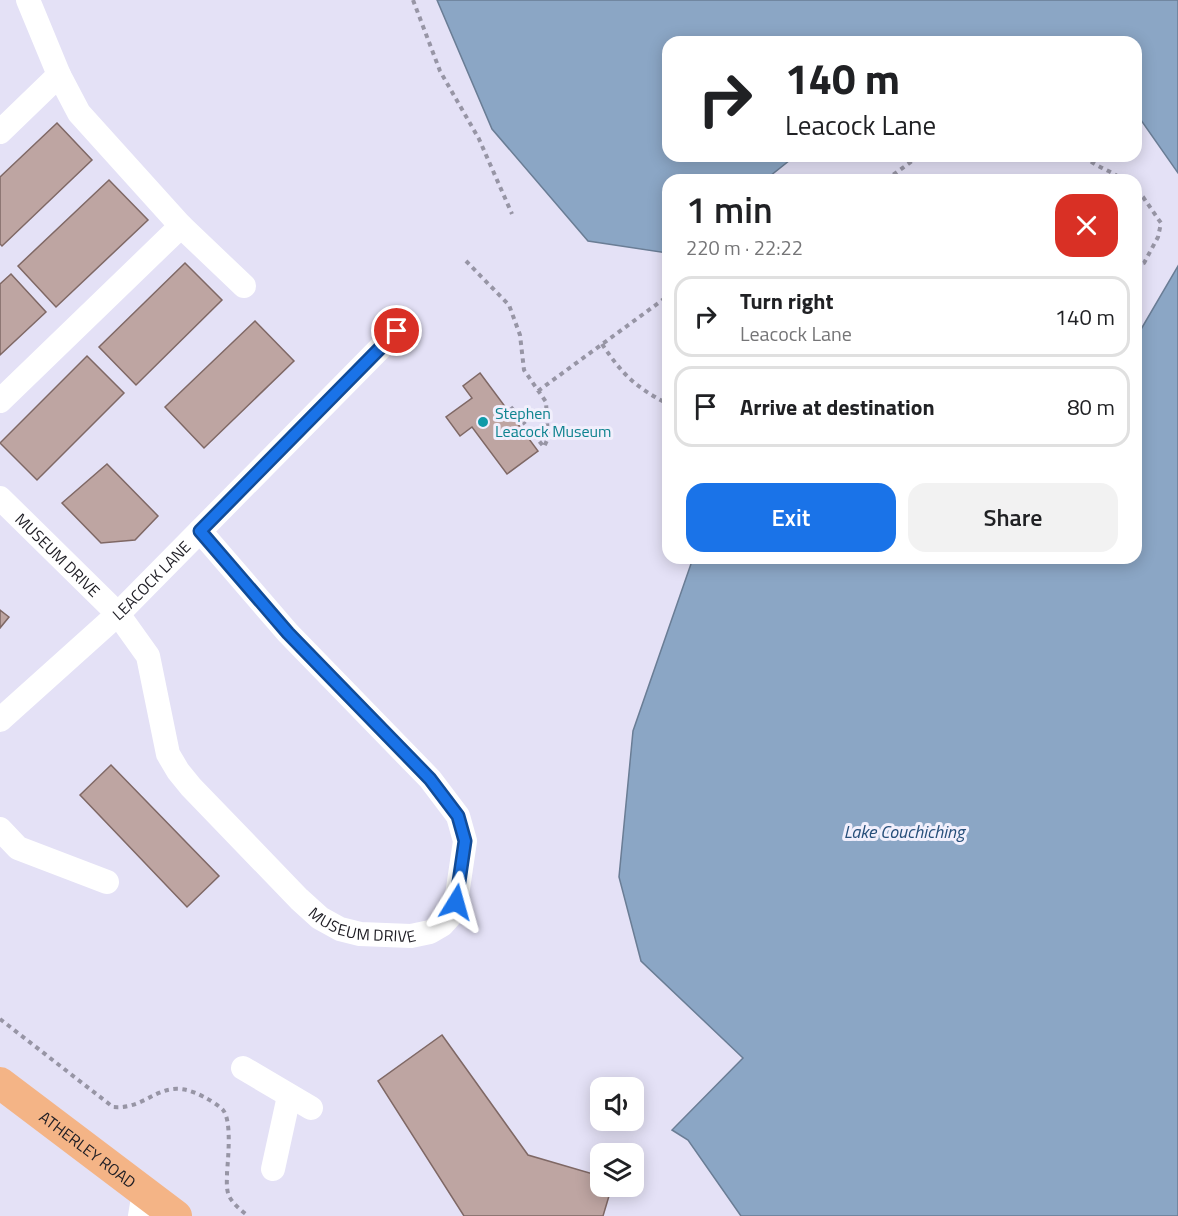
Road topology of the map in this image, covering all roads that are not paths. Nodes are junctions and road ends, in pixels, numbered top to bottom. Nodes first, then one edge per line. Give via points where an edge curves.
1 (28, 0) edge
2 (59, 75) junction
3 (0, 132) edge
4 (182, 226) junction
5 (244, 286) dead end
6 (397, 331) dead end
7 (0, 401) edge
8 (0, 498) edge
9 (200, 531) junction
10 (118, 614) junction
11 (0, 720) edge
12 (0, 829) edge
13 (107, 882) dead end
14 (243, 1068) dead end
15 (0, 1083) edge
16 (289, 1096) junction
17 (310, 1108) dead end
18 (273, 1169) dead end
19 (142, 1204) edge
20 (176, 1216) edge

1 - 2 street
2 - 3 street
2 - 4 street via 79,114
4 - 5 street
4 - 7 street
6 - 9 street, LEACOCK LANE
8 - 10 street, MUSEUM DRIVE
9 - 10 street, LEACOCK LANE
9 - 10 street, MUSEUM DRIVE via 288,633 430,779 458,816 465,841 456,902 442,925 411,936 360,934 320,918 299,899 178,771 168,754 148,656
10 - 11 street, LEACOCK LANE
12 - 13 street via 18,848
14 - 16 street
15 - 19 main road, ATHERLEY ROAD
16 - 17 street
16 - 18 street
19 - 20 main road, ATHERLEY ROAD

